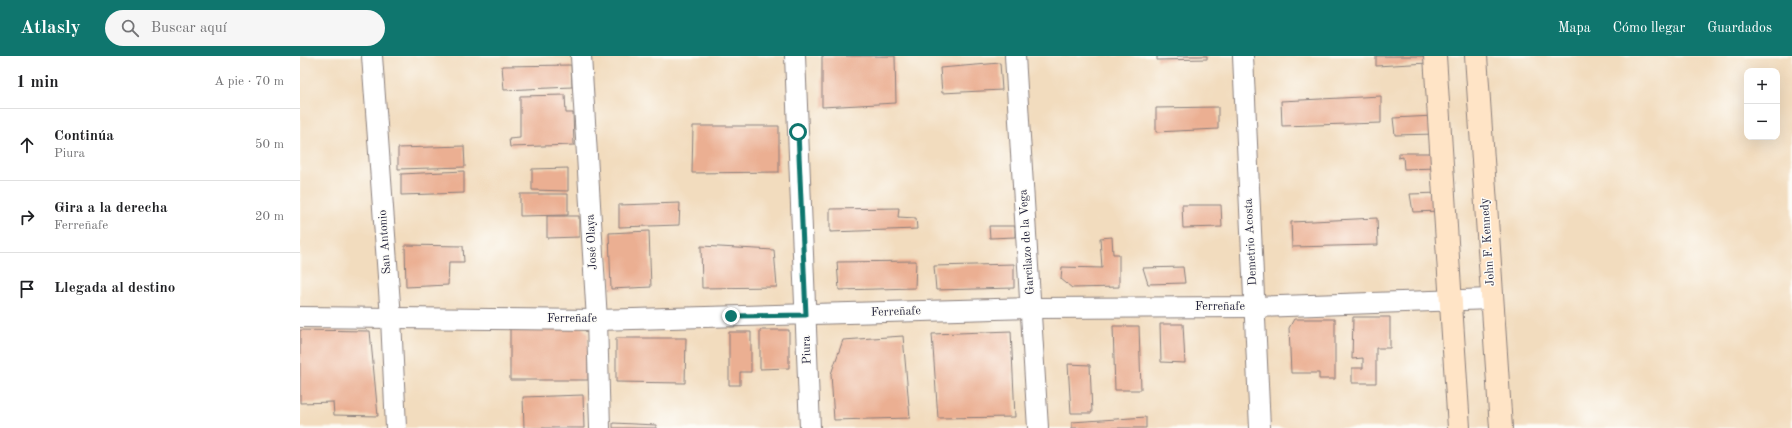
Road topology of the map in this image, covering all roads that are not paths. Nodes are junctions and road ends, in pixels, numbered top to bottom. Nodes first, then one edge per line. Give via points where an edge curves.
1 (372, 56) edge
2 (581, 56) edge
3 (795, 56) edge
4 (1015, 56) edge
5 (1243, 56) edge
6 (1435, 56) edge
7 (1476, 56) edge
8 (1492, 299) junction
9 (1451, 301) junction
10 (1254, 307) junction
11 (1031, 308) junction
12 (806, 315) junction
13 (300, 317) edge
14 (391, 318) junction
15 (597, 320) junction
16 (396, 428) edge
17 (600, 428) edge
18 (810, 428) edge
19 (1038, 428) edge
20 (1260, 428) edge
21 (1459, 428) edge
22 (1501, 428) edge

1 - 14 street, San Antonio
2 - 15 street, José Olaya
3 - 12 street, Piura
4 - 11 street, Garcilazo de la Vega
5 - 10 street, Demetrio Acosta
6 - 9 street
7 - 8 street, John F. Kennedy
8 - 9 street, Ferreñafe
8 - 22 street, John F. Kennedy
9 - 10 street, Ferreñafe
9 - 21 street
10 - 11 street, Ferreñafe
10 - 20 street, Demetrio Acosta
11 - 12 street, Ferreñafe
11 - 19 street, Garcilazo de la Vega
12 - 15 street, Ferreñafe
12 - 18 street, Piura
13 - 14 street, Ferreñafe
14 - 15 street, Ferreñafe
14 - 16 street, San Antonio
15 - 17 street, José Olaya

